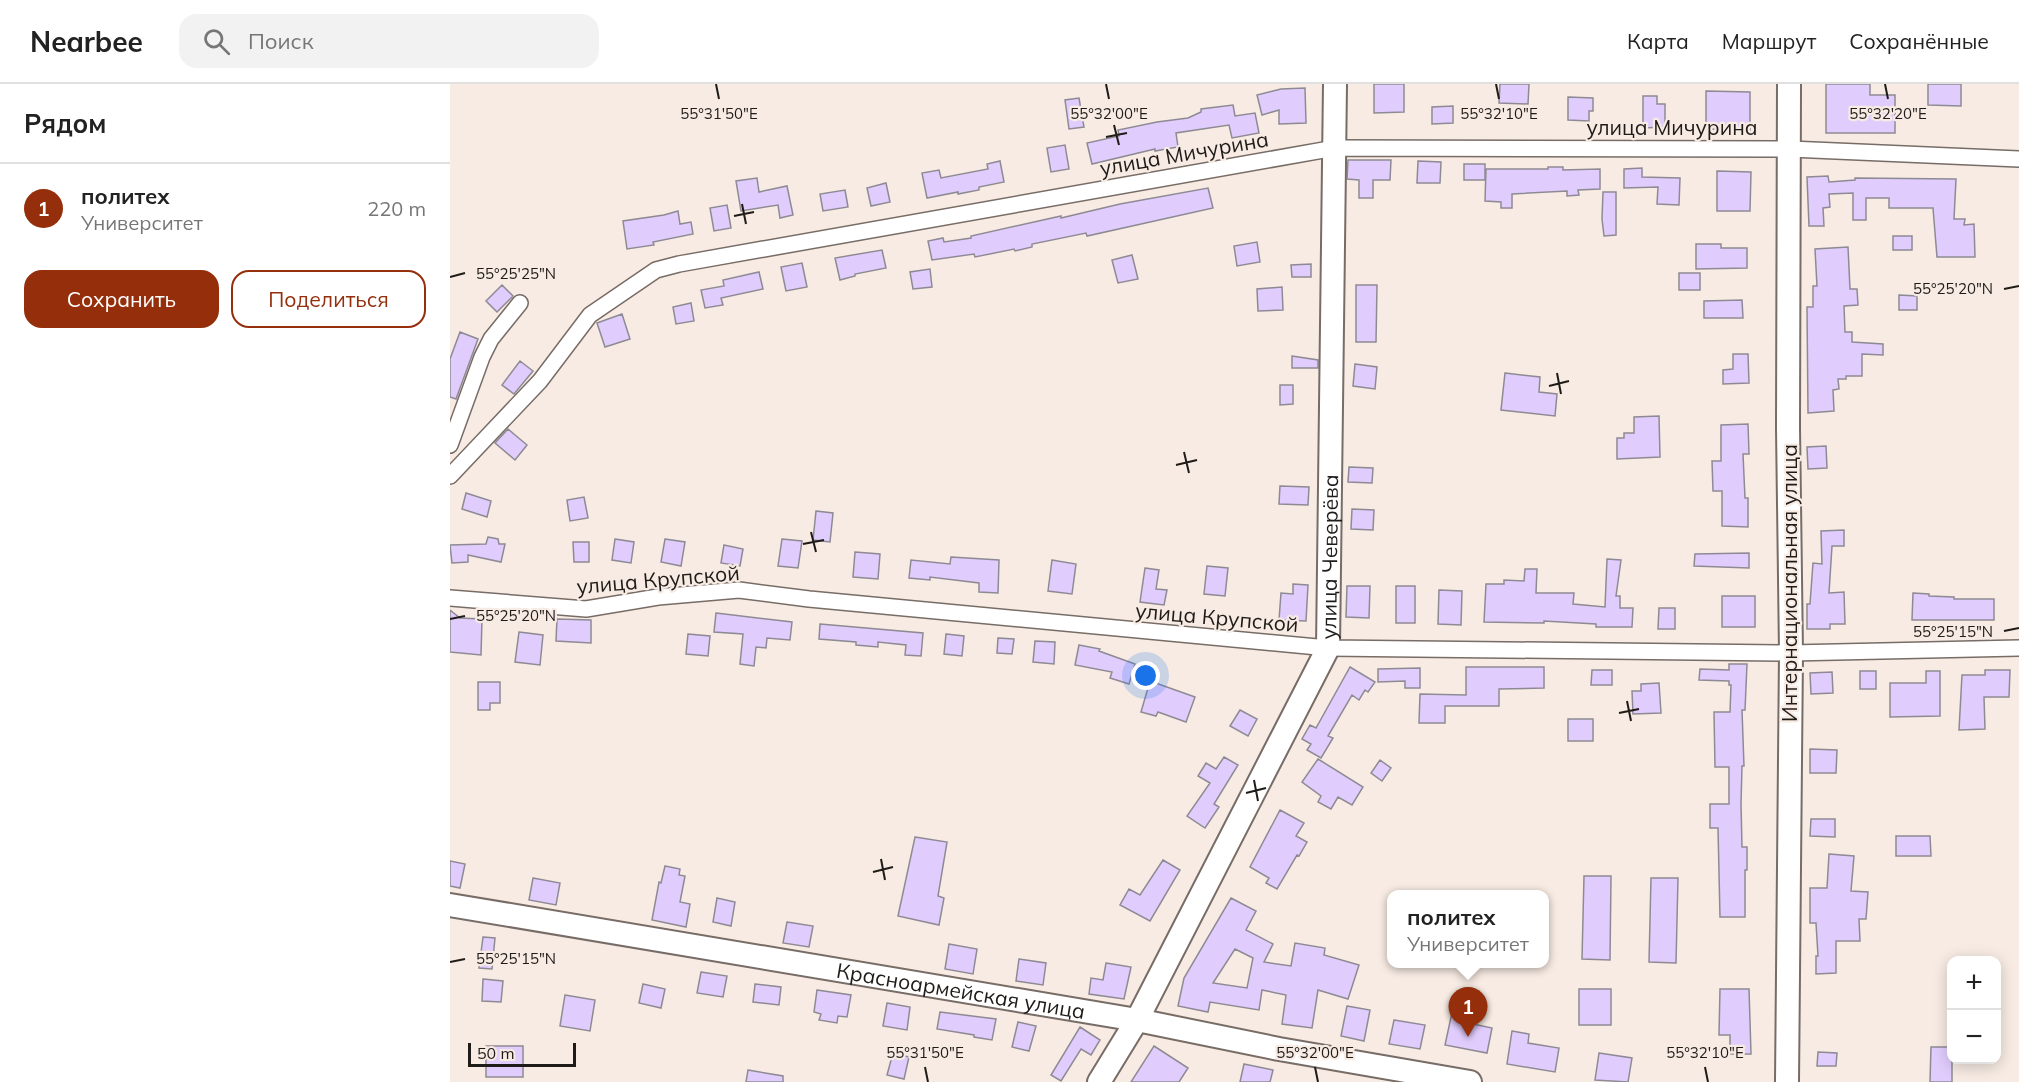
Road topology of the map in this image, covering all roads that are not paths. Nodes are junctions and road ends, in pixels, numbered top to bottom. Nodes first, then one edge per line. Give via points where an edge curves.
1 (1335, 84) edge
2 (1789, 84) edge
3 (1335, 148) junction
4 (1790, 149) junction
5 (2019, 159) edge
6 (520, 303) dead end
7 (450, 445) edge
8 (450, 476) edge
9 (450, 598) edge
10 (1328, 648) junction
11 (2019, 648) edge
12 (1791, 652) junction
13 (450, 905) edge
14 (1137, 1020) junction
15 (1099, 1082) edge
16 (1470, 1082) edge
17 (1787, 1082) edge

1 - 3 main road, улица Чеверёва
2 - 4 main road, Интернациональная улица
3 - 4 street, улица Мичурина
3 - 8 street, улица Мичурина via 656,270 590,315 540,381
3 - 10 main road, улица Чеверёва
4 - 5 street, улица Мичурина
4 - 12 main road, Интернациональная улица
6 - 7 street via 482,357
9 - 10 street, улица Крупской via 586,609 658,597 739,590
10 - 12 street, улица Крупской
10 - 14 main road, улица Чеверёва
11 - 12 street, улица Крупской
12 - 17 main road, Интернациональная улица
13 - 14 main road, Красноармейская улица
14 - 15 main road, улица Чеверёва
14 - 16 main road, Красноармейская улица

